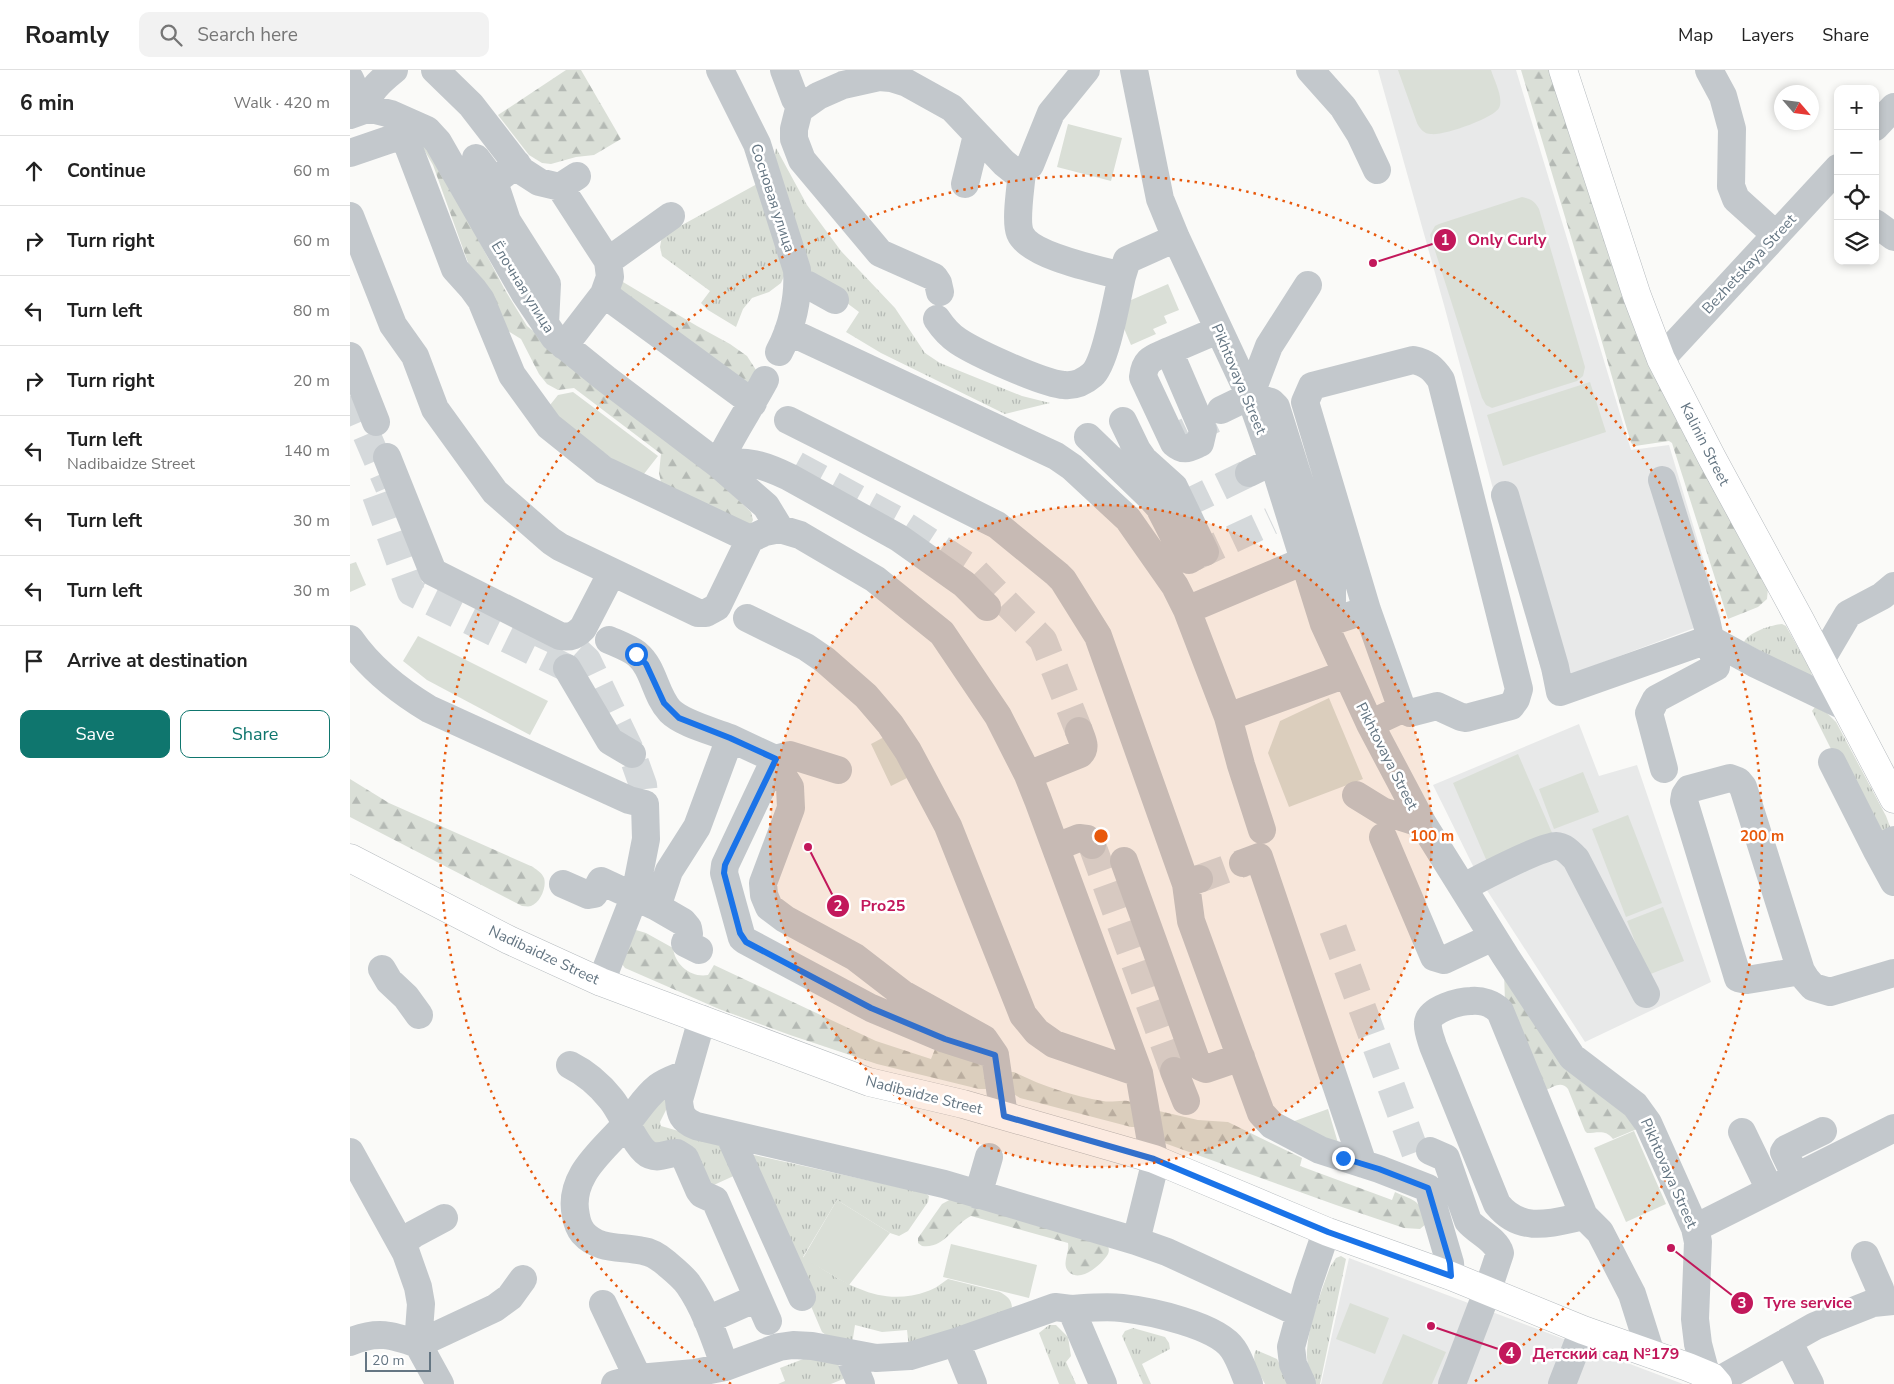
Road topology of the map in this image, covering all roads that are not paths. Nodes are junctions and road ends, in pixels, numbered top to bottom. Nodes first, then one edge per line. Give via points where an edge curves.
1 (394, 70) edge
2 (435, 70) edge
3 (720, 70) edge
4 (784, 70) edge
5 (1086, 70) edge
6 (1134, 70) edge
7 (1310, 70) edge
8 (1562, 70) edge
9 (1709, 70) edge
10 (350, 79) edge
11 (1894, 107) edge
12 (801, 108) junction
13 (357, 113) edge
14 (1879, 124) edge
15 (978, 136) junction
16 (350, 153) edge
17 (476, 158) dead end
18 (517, 164) junction
19 (1378, 170) dead end
20 (1022, 171) junction
21 (494, 182) junction
22 (1833, 183) edge
23 (965, 184) dead end
24 (468, 197) junction
25 (350, 216) edge
26 (671, 216) dead end
27 (1879, 226) edge
28 (1776, 235) junction
29 (1894, 237) edge
30 (1176, 238) junction
31 (608, 261) junction
32 (1122, 276) junction
33 (798, 283) junction
34 (1308, 284) dead end
35 (940, 292) dead end
36 (604, 294) junction
37 (836, 300) dead end
38 (937, 319) dead end
39 (545, 324) junction
40 (1218, 330) junction
41 (564, 346) junction
42 (1169, 351) dead end
43 (350, 356) edge
44 (1661, 359) junction
45 (1250, 396) junction
46 (1221, 410) tunnel mouth
47 (788, 420) dead end
48 (1123, 421) dead end
49 (376, 422) dead end
50 (1088, 437) dead end
51 (387, 457) tunnel mouth
52 (718, 464) junction
53 (789, 469) junction
54 (1662, 480) dead end
55 (1505, 495) dead end
56 (766, 506) junction
57 (780, 529) junction
58 (750, 540) junction
59 (1304, 561) junction
60 (612, 572) junction
61 (1890, 593) edge
62 (987, 607) dead end
63 (1187, 610) junction
64 (1367, 610) junction
65 (747, 618) dead end
66 (1324, 624) junction
67 (350, 639) edge
68 (1710, 639) junction
69 (609, 640) dead end
70 (1821, 660) junction
71 (567, 668) tunnel mouth
72 (1346, 674) junction
73 (1846, 708) junction
74 (1402, 709) junction
75 (1228, 718) junction
76 (1370, 724) junction
77 (1079, 731) tunnel mouth
78 (730, 738) junction
79 (632, 754) dead end
80 (776, 759) junction
81 (1832, 762) dead end
82 (1664, 769) dead end
83 (838, 770) dead end
84 (1028, 775) junction
85 (1356, 795) dead end
86 (1894, 799) edge
87 (1423, 824) junction
88 (1262, 830) dead end
89 (1383, 837) dead end
90 (1885, 844) edge
91 (1092, 845) dead end
92 (1056, 847) junction
93 (350, 858) edge
94 (1124, 861) dead end
95 (1242, 863) tunnel mouth
96 (1894, 882) edge
97 (564, 884) dead end
98 (1462, 888) junction
99 (646, 901) junction
100 (1493, 937) junction
101 (698, 950) dead end
102 (382, 969) dead end
103 (1801, 971) junction
104 (1894, 973) edge
105 (601, 982) junction
106 (1646, 994) dead end
107 (419, 1015) dead end
108 (702, 1019) junction
109 (995, 1055) junction
110 (1241, 1057) junction
111 (570, 1064) dead end
112 (1174, 1071) tunnel mouth
113 (1139, 1073) junction
114 (685, 1074) junction
115 (1186, 1102) dead end
116 (1004, 1116) junction
117 (628, 1123) junction
118 (1894, 1128) edge
119 (1823, 1131) dead end
120 (1742, 1132) dead end
121 (729, 1134) junction
122 (350, 1152) edge
123 (989, 1157) dead end
124 (1154, 1159) junction
125 (1363, 1164) junction
126 (1426, 1168) junction
127 (1796, 1177) junction
128 (1770, 1190) junction
129 (978, 1195) junction
130 (1584, 1216) junction
131 (444, 1218) dead end
132 (1694, 1228) junction
133 (1328, 1232) junction
134 (1136, 1240) junction
135 (401, 1244) junction
136 (1865, 1256) dead end
137 (1451, 1276) junction
138 (523, 1279) dead end
139 (1487, 1292) junction
140 (802, 1297) dead end
141 (1889, 1301) edge
142 (603, 1304) dead end
143 (1072, 1309) junction
144 (1300, 1313) junction
145 (707, 1320) junction
146 (1583, 1330) junction
147 (1788, 1341) junction
148 (350, 1342) edge
149 (956, 1342) junction
150 (418, 1344) junction
151 (848, 1353) junction
152 (1651, 1354) junction
153 (725, 1367) junction
154 (697, 1379) edge
155 (1713, 1380) edge
156 (626, 1381) edge
157 (440, 1384) edge
158 (861, 1384) edge
159 (973, 1384) edge
160 (1103, 1384) edge
161 (1249, 1384) edge
162 (1302, 1384) edge
163 (1452, 1384) edge
164 (1562, 1384) edge
165 (1810, 1384) edge

1 - 13 street via 378,83
2 - 18 street via 471,105
3 - 33 street, Сосновая улица via 757,144 797,270
4 - 12 street
5 - 20 street via 1051,113 1030,165
6 - 30 street, Pikhtovaya Street via 1160,199
7 - 19 street via 1343,107
8 - 44 main road, Kalinin Street
9 - 28 street via 1723,96 1732,129 1731,186 1736,200
10 - 13 street
11 - 14 street
12 - 15 street via 843,85 879,76 906,83 952,108
12 - 35 street via 794,139 802,160 880,253 934,277
13 - 24 street, Ёлочная улица via 374,110 391,114 427,130 438,142
15 - 20 street via 1004,163
15 - 23 street
16 - 58 street via 394,138 407,143 455,269 481,300 512,375 549,426 604,470
17 - 21 street
18 - 21 street
18 - 31 street via 529,176 548,185 568,181
20 - 32 street via 1018,213 1020,234 1032,246 1054,257
21 - 24 street
21 - 39 street via 507,221 547,284
22 - 28 street, Bezhetskaya Street
24 - 39 street, Ёлочная улица
25 - 60 street via 393,325 415,356 435,410 485,480 551,541
26 - 31 street
27 - 29 street
28 - 44 street, Bezhetskaya Street
30 - 32 street via 1126,260
30 - 40 street, Pikhtovaya Street
31 - 36 street via 610,277
32 - 38 street via 1100,361 1093,374 1078,384 1048,382 987,355 958,341
33 - 37 street
33 - 63 street, Сосновая улица via 784,342 1056,456 1128,519 1175,586
34 - 45 street via 1269,346
36 - 41 street
36 - 52 street via 759,391
39 - 41 street, Ёлочная улица
40 - 42 street
40 - 45 street, Pikhtovaya Street
41 - 52 street, Ёлочная улица
43 - 49 street
44 - 70 main road, Kalinin Street
45 - 46 street
45 - 59 street, Pikhtovaya Street via 1261,467 1280,517
45 - 66 street via 1271,402 1279,413 1332,585 1332,601
47 - 110 street via 987,520 1063,580 1098,636 1193,882 1191,921
48 - 50 street via 1144,460 1174,487 1199,555 1188,560 1185,558 1159,507 1120,462
51 - 60 street via 433,572 566,637 583,628
52 - 53 street via 741,461
52 - 56 street, Ёлочная улица
53 - 56 street
53 - 62 street via 899,538 964,584
54 - 68 street
55 - 68 street via 1560,692
56 - 57 street, Ёлочная улица
57 - 58 street
57 - 84 street via 800,535 875,579 942,634 998,716
58 - 60 street via 716,608 706,613 698,613
59 - 63 street
59 - 66 street, Pikhtovaya Street
61 - 70 street via 1848,614
63 - 75 street
64 - 66 street
64 - 74 street
64 - 74 street via 1305,402 1306,396 1312,386 1413,360 1424,362 1441,380 1519,689 1510,706 1466,718 1437,706 1410,713
65 - 113 street via 825,660 866,696 890,724 948,826 1023,1015 1037,1032 1054,1044
66 - 72 street, Pikhtovaya Street
67 - 99 street via 368,663 418,702 629,800 645,804
68 - 73 street
68 - 82 street via 1716,667 1656,699 1649,713
69 - 78 street via 636,654 646,664 664,703 679,718
70 - 73 main road, Kalinin Street
71 - 79 street via 610,741
72 - 75 street
72 - 76 street, Pikhtovaya Street
73 - 86 main road, Kalinin Street
74 - 76 street
75 - 88 street
76 - 87 street, Pikhtovaya Street
77 - 84 street via 1084,745 1080,754
78 - 80 street
78 - 99 street via 697,827
80 - 83 street via 790,755
80 - 109 street via 790,786 791,808 763,884 769,907 784,919 855,957 903,994 981,1036
80 - 109 street via 725,865 724,873 742,938 871,1008 945,1039
81 - 90 street
84 - 92 street
85 - 87 street via 1382,811
87 - 98 street, Pikhtovaya Street
89 - 100 street via 1434,957 1444,960
90 - 96 street
91 - 92 street via 1087,839 1079,838
92 - 113 street
93 - 105 main road, Nadibaidze Street via 509,940
94 - 110 street via 1197,1063 1206,1069
95 - 125 street via 1259,857
97 - 99 street via 588,895 594,894 602,881
98 - 100 street, Pikhtovaya Street
98 - 106 street via 1542,849 1556,846 1568,851 1576,859
99 - 101 street via 683,922 689,934 685,943
99 - 105 street
100 - 132 street, Pikhtovaya Street via 1572,1057 1635,1105 1642,1114
102 - 107 street
103 - 103 street via 1743,787 1738,780 1730,778 1689,789 1684,801 1738,978 1747,980
103 - 104 street via 1813,986 1830,992
105 - 108 main road, Nadibaidze Street
108 - 114 street
108 - 116 main road, Nadibaidze Street via 869,1082
109 - 116 street
110 - 125 street via 1266,1120 1320,1150
111 - 117 street via 588,1074 612,1099
112 - 115 street
113 - 124 street
114 - 117 street via 659,1086 643,1101
114 - 121 street via 679,1100 680,1113 686,1122
116 - 124 main road, Nadibaidze Street
117 - 145 street via 579,1179 574,1200 578,1224 583,1233 602,1246 645,1251 662,1260 688,1284
117 - 145 street via 642,1150 648,1154 660,1157 677,1153 685,1158 699,1190 715,1200 762,1309
118 - 127 street
119 - 127 street via 1784,1152
120 - 128 street
121 - 129 street via 944,1184
121 - 140 street
122 - 135 street
123 - 129 street
124 - 133 main road, Nadibaidze Street
124 - 134 street
125 - 126 street
126 - 137 street
126 - 139 street via 1446,1158 1468,1221 1499,1248
127 - 128 street
128 - 132 street
129 - 134 street
130 - 130 street via 1500,1011 1491,1004 1472,1001 1436,1011 1427,1024 1433,1046 1497,1204 1505,1214 1522,1223 1536,1224
130 - 152 street via 1600,1232 1632,1294
131 - 135 street
132 - 155 street, Pikhtovaya Street via 1698,1250 1695,1319 1698,1344
133 - 137 main road, Nadibaidze Street
133 - 144 street
134 - 144 street
135 - 150 street via 422,1304
136 - 141 street
137 - 139 main road, Nadibaidze Street
138 - 150 street via 510,1297 495,1308
139 - 146 main road, Nadibaidze Street
139 - 163 street
141 - 147 street via 1873,1302
142 - 156 street
143 - 149 street via 1055,1308
143 - 160 street
143 - 161 street via 1120,1308 1192,1324 1215,1334 1232,1347
144 - 162 street via 1291,1348 1293,1364
145 - 153 street
146 - 152 main road, Nadibaidze Street
146 - 164 street
147 - 155 street
147 - 165 street
148 - 150 street via 364,1336 392,1335
149 - 151 street via 910,1356 876,1358
149 - 159 street
150 - 157 street
151 - 153 street via 794,1345 779,1347
151 - 158 street
152 - 155 main road, Nadibaidze Street
153 - 154 street
154 - 156 street

